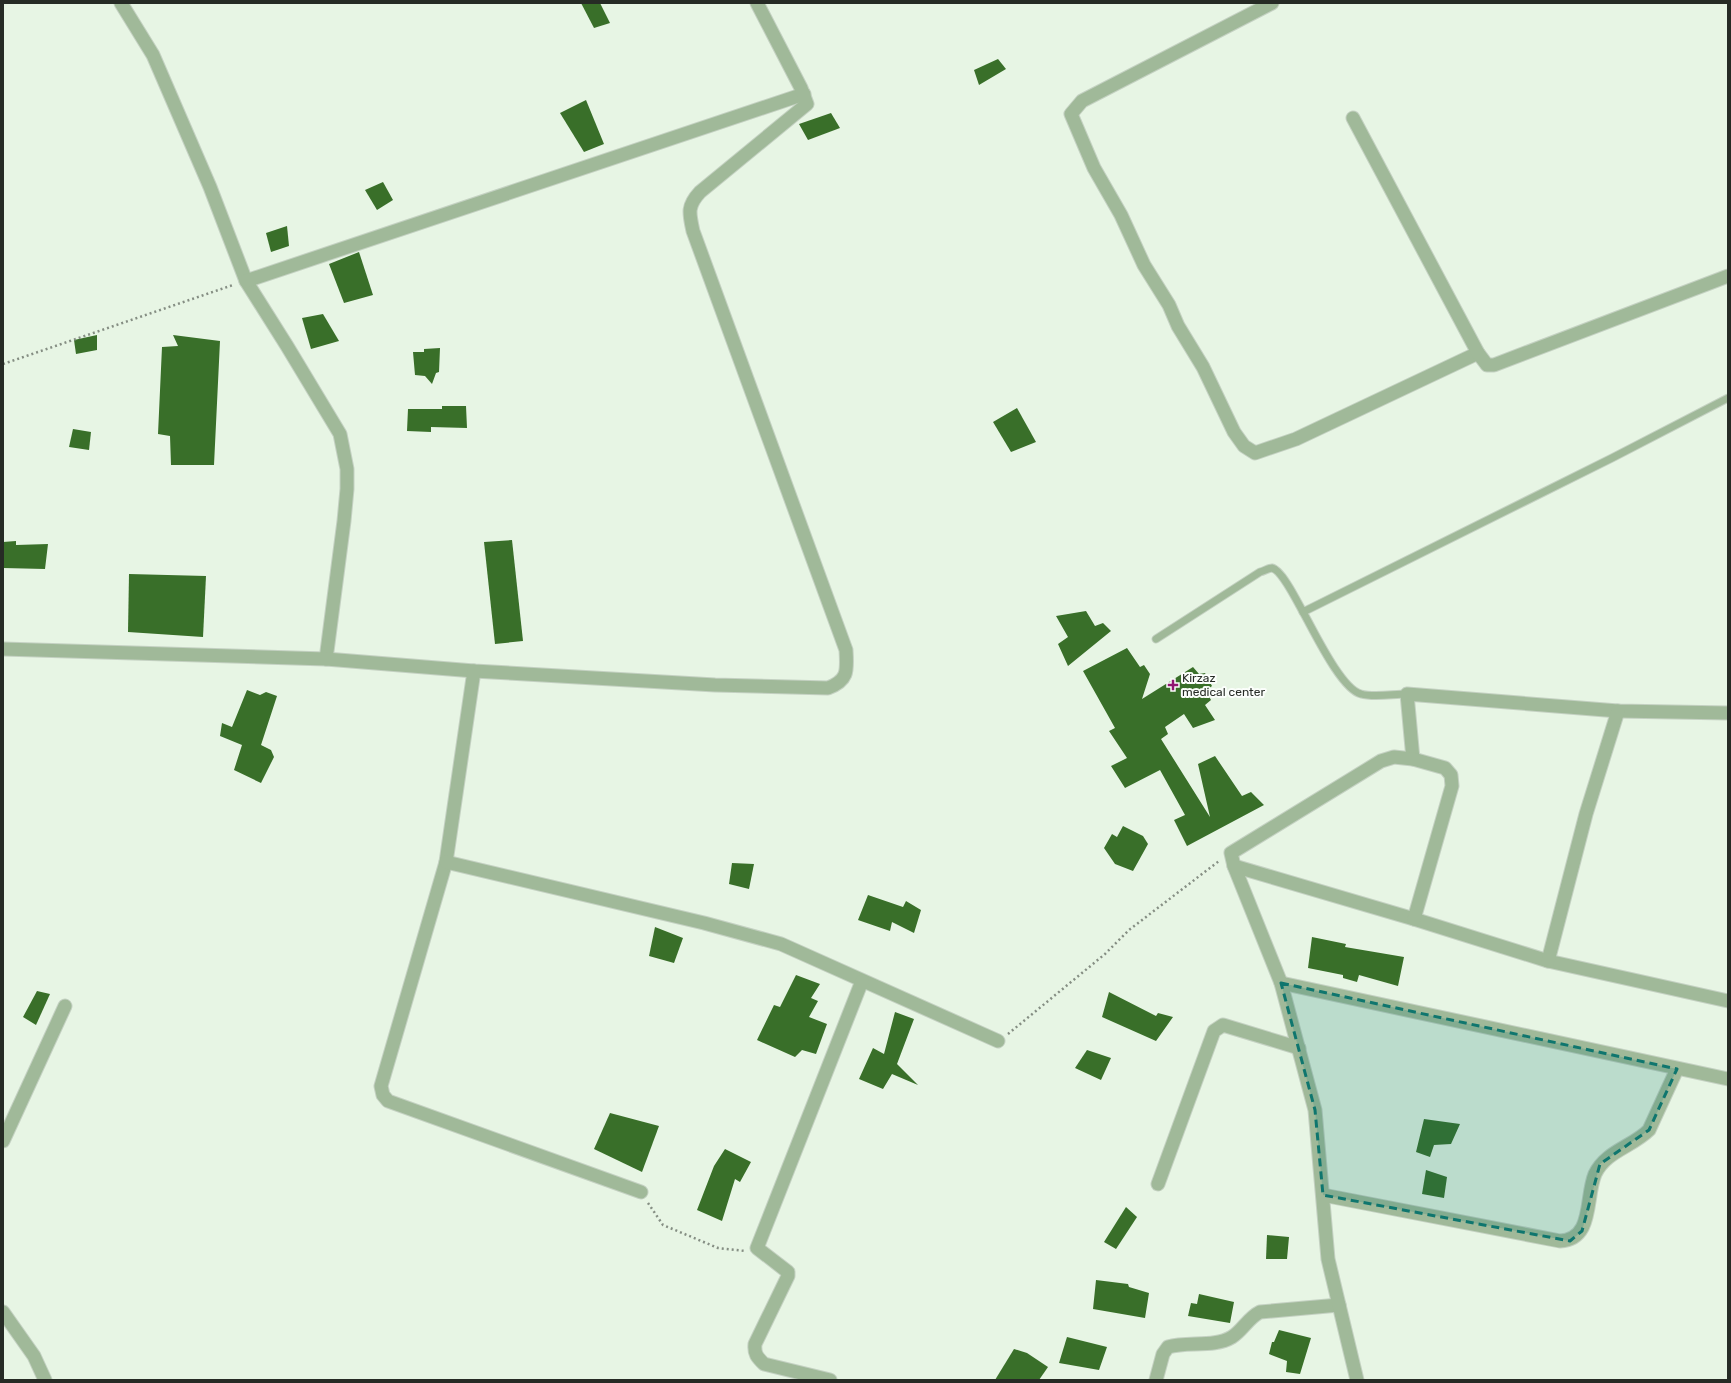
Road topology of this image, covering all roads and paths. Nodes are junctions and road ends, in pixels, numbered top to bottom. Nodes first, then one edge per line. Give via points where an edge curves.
1 (120, 3) edge
2 (757, 3) edge
3 (1272, 3) edge
4 (804, 94) junction
5 (1353, 118) dead end
6 (1728, 276) edge
7 (246, 281) junction
8 (1478, 353) junction
9 (3, 364) edge
10 (1728, 398) edge
11 (1303, 612) junction
12 (1156, 638) dead end
13 (3, 649) edge
14 (326, 659) junction
15 (474, 671) junction
16 (1407, 694) junction
17 (1618, 711) junction
18 (1728, 713) edge
19 (1412, 759) junction
20 (1231, 853) junction
21 (446, 862) junction
22 (1234, 866) junction
23 (1414, 918) junction
24 (1548, 961) junction
25 (862, 981) junction
26 (1281, 983) junction
27 (1728, 1001) edge
28 (65, 1006) dead end
29 (998, 1041) joint
30 (1299, 1048) junction
31 (1677, 1069) junction
32 (1728, 1079) edge
33 (3, 1141) edge
34 (1158, 1184) dead end
35 (641, 1192) joint
36 (1323, 1195) junction
37 (757, 1248) junction
38 (1339, 1305) junction
39 (3, 1312) edge
40 (45, 1380) edge
41 (830, 1380) edge
42 (1156, 1380) edge
43 (1357, 1380) edge

1 - 7 street via 153,55 210,187
2 - 4 street
3 - 8 street via 1082,101 1071,114 1094,168 1121,215 1144,265 1203,367 1234,432 1244,446 1255,453 1296,439
4 - 7 street
4 - 15 street via 807,105 700,192 690,207 689,215 846,650 847,671 843,679 828,688 715,685
5 - 8 street
6 - 8 street via 1494,365 1487,365
7 - 9 path
7 - 14 street via 340,434 347,469 347,489
10 - 11 lane
11 - 12 lane via 1273,568 1260,572
11 - 16 lane via 1337,672 1354,691 1361,694
13 - 14 street
14 - 15 street
15 - 21 street
16 - 17 street
16 - 19 street
17 - 18 street
17 - 24 street via 1586,814
19 - 20 street via 1394,757 1381,761
19 - 23 street via 1445,768 1451,775 1452,786
20 - 22 street
20 - 29 path via 1129,930 1105,954
21 - 25 street via 704,923 780,944
21 - 35 street via 381,1086 383,1095 388,1101
22 - 23 street
22 - 26 street
23 - 24 street
24 - 27 street
25 - 29 street
25 - 37 street
26 - 30 street
26 - 31 street
28 - 33 street
30 - 34 street via 1223,1025 1214,1031
30 - 36 street via 1314,1110
31 - 32 street
31 - 36 street via 1649,1130 1641,1138 1610,1155 1600,1164 1594,1177 1582,1231 1570,1240 1560,1241
35 - 37 path via 663,1225 718,1248 741,1251
36 - 38 street via 1328,1259
37 - 41 street via 788,1272 788,1276 755,1344 757,1358 764,1364
38 - 42 street via 1260,1312 1232,1337 1221,1341 1168,1347 1163,1354
38 - 43 street
39 - 40 street via 34,1356

